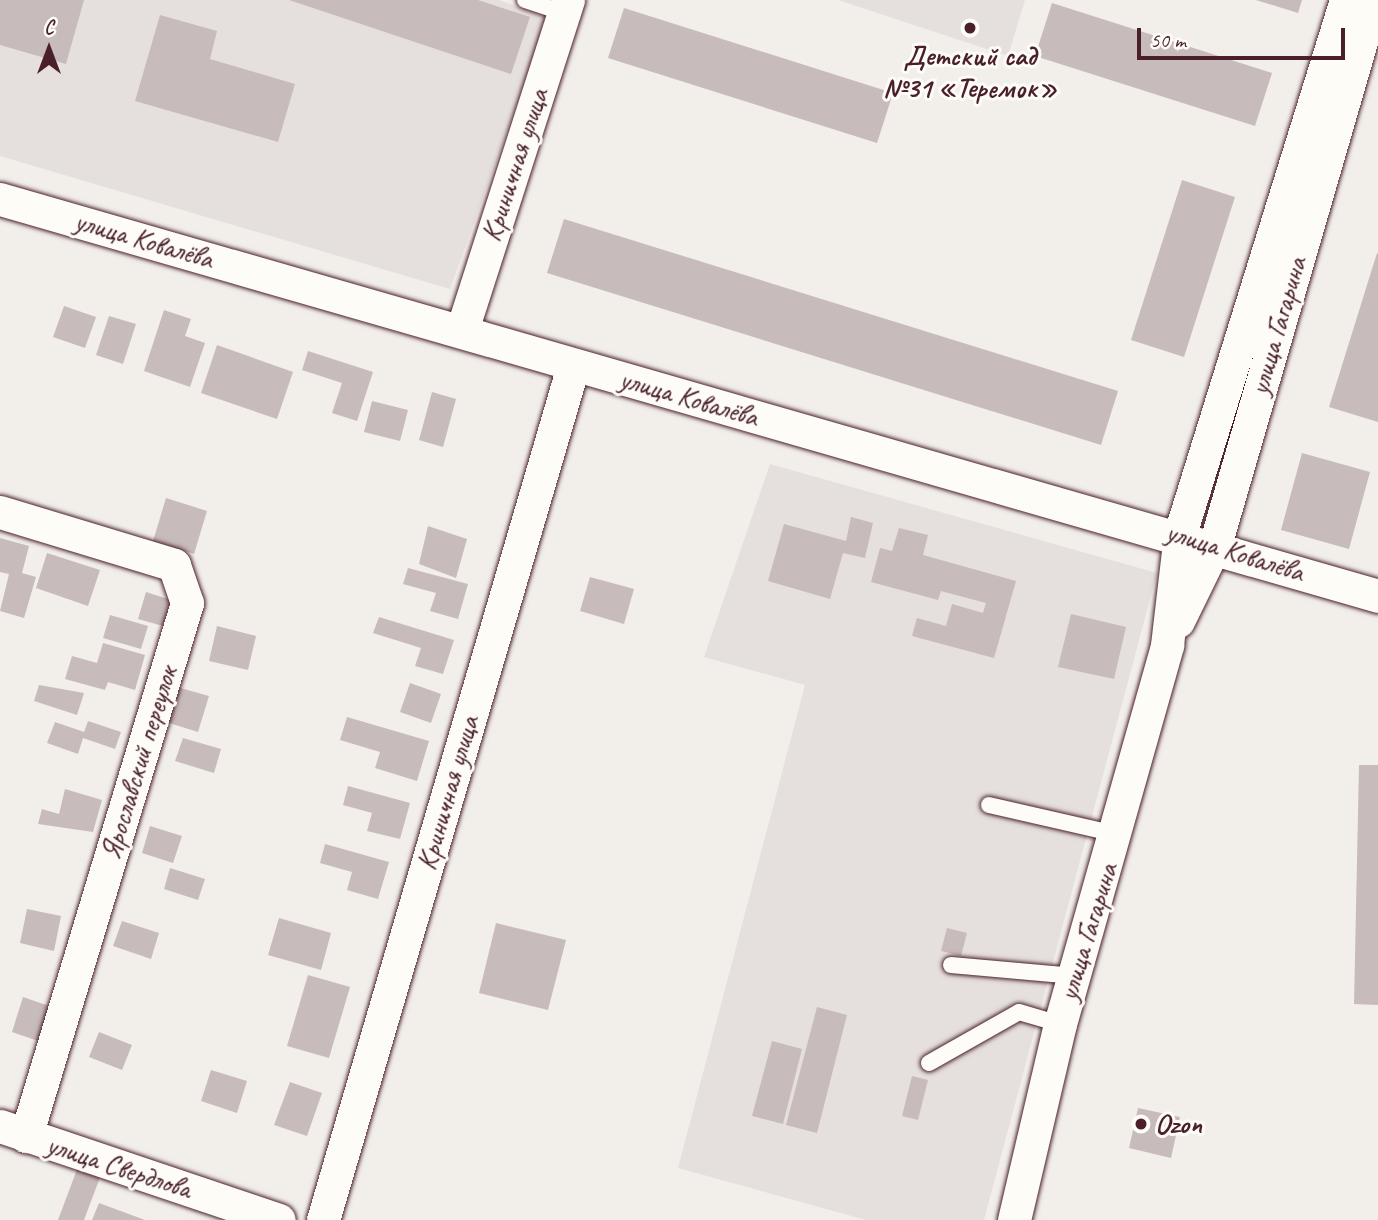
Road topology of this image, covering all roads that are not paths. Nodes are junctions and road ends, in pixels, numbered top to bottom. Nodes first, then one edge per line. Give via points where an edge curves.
1 (525, 0) edge
2 (1346, 0) edge
3 (1373, 0) edge
4 (566, 6) edge
5 (1366, 65) edge
6 (0, 199) edge
7 (462, 330) junction
8 (573, 366) junction
9 (0, 512) edge
10 (1180, 534) junction
11 (1215, 545) junction
12 (1378, 596) edge
13 (1167, 645) junction
14 (989, 805) dead end
15 (1117, 834) junction
16 (951, 965) dead end
17 (1075, 976) junction
18 (1060, 1024) junction
19 (929, 1063) dead end
20 (13, 1131) edge
21 (279, 1220) edge
22 (323, 1220) edge
23 (1014, 1220) edge

1 - 4 lane
2 - 10 street, улица Гагарина
3 - 5 street, улица Гагарина
4 - 7 street, Криничная улица
5 - 11 street, улица Гагарина
6 - 7 street, улица Ковалёва
7 - 8 street, улица Ковалёва
8 - 10 street, улица Ковалёва
8 - 22 street, Криничная улица
9 - 20 street, Ярославский переулок via 174,565 187,603
10 - 11 street, улица Ковалёва
10 - 13 street, улица Гагарина
11 - 12 street, улица Ковалёва
11 - 13 street, улица Гагарина
13 - 15 street, улица Гагарина
14 - 15 lane
15 - 17 street, улица Гагарина
16 - 17 lane
17 - 18 street, улица Гагарина
18 - 19 lane via 1019,1012
18 - 23 street, улица Гагарина
20 - 21 street, улица Свердлова

